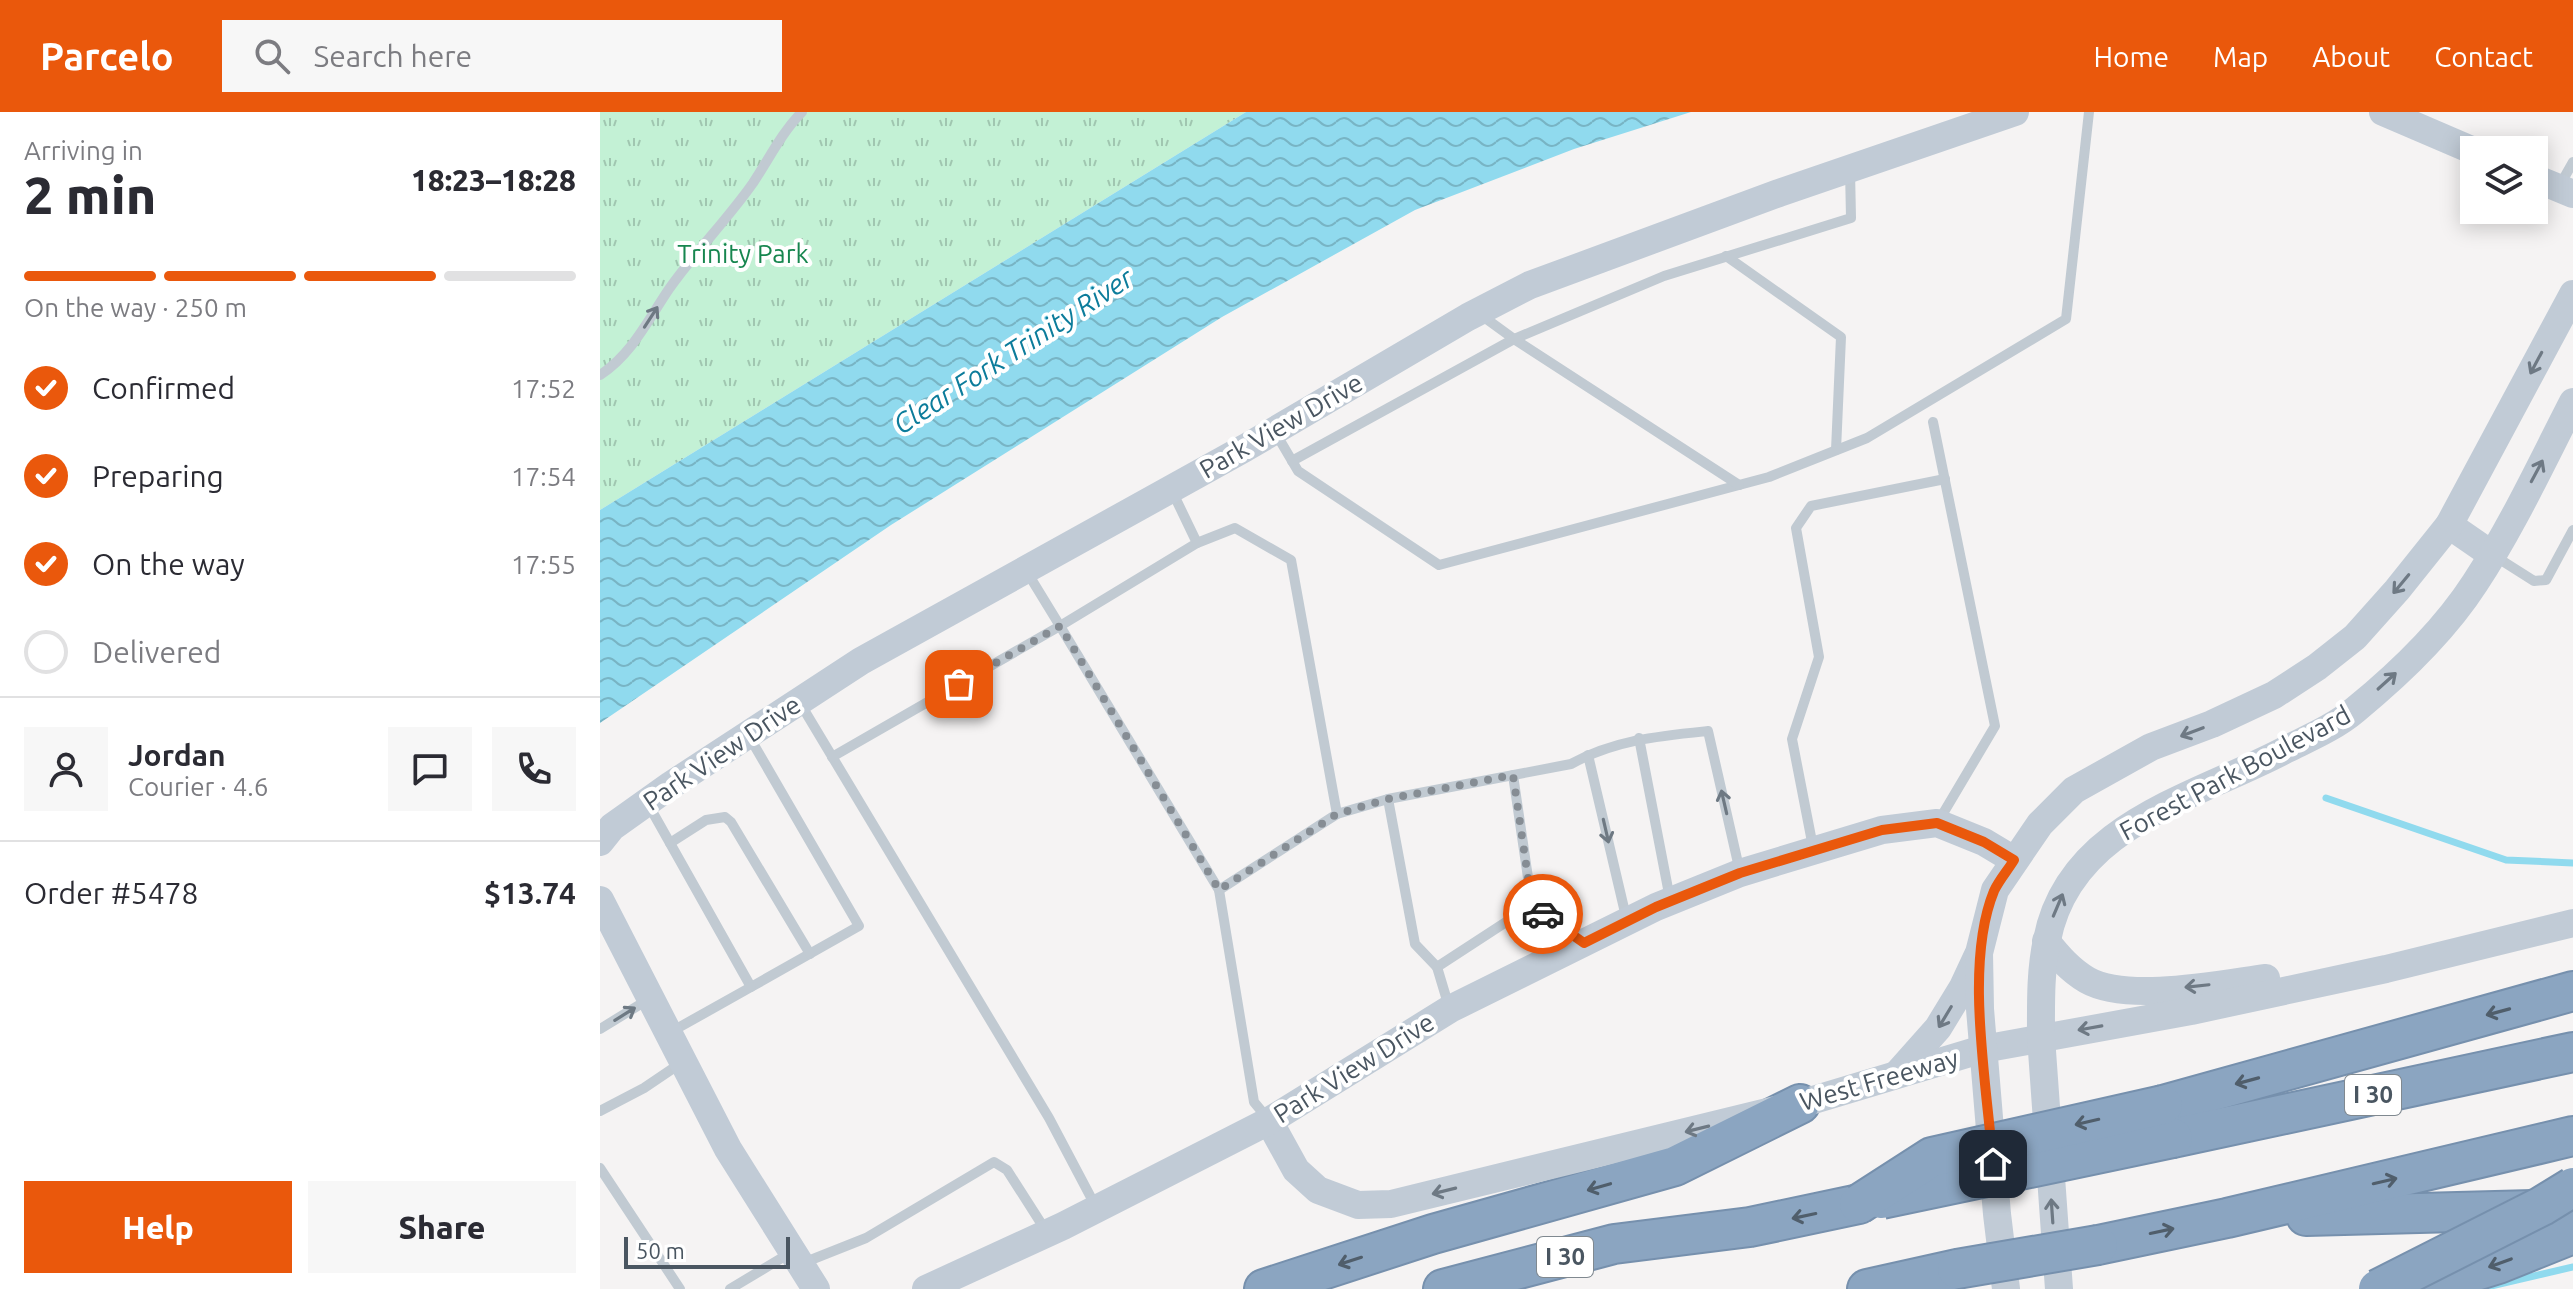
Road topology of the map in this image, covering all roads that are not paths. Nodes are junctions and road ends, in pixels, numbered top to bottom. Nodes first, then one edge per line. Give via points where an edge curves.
1 (802, 112) edge
2 (2015, 112) edge
3 (2089, 112) edge
4 (2394, 114) edge
5 (2460, 145) edge
6 (2573, 162) edge
7 (1850, 169) junction
8 (2555, 187) edge
9 (1726, 256) junction
10 (2573, 294) edge
11 (1478, 312) junction
12 (1514, 339) junction
13 (600, 375) edge
14 (2573, 402) edge
15 (1933, 422) dead end
16 (1274, 431) junction
17 (1836, 450) junction
18 (1292, 461) junction
19 (1945, 479) junction
20 (1739, 485) junction
21 (1171, 489) junction
22 (2449, 525) junction
23 (2573, 530) edge
24 (1197, 543) junction
25 (2491, 554) junction
26 (1025, 570) junction
27 (1060, 626) junction
28 (799, 702) junction
29 (748, 735) junction
30 (1639, 738) junction
31 (1588, 755) junction
32 (832, 757) junction
33 (1513, 775) junction
34 (1388, 799) junction
35 (647, 802) junction
36 (1337, 814) junction
37 (1937, 823) junction
38 (600, 842) edge
39 (670, 843) junction
40 (1813, 849) junction
41 (2014, 860) junction
42 (1740, 873) junction
43 (1219, 890) junction
44 (1671, 901) junction
45 (1532, 905) junction
46 (603, 911) edge
47 (1627, 921) junction
48 (2573, 923) edge
49 (2046, 941) junction
50 (1584, 943) junction
51 (1979, 953) junction
52 (810, 954) junction
53 (1437, 967) junction
54 (2386, 969) junction
55 (751, 987) junction
56 (2573, 991) edge
57 (650, 998) junction
58 (1450, 1009) junction
59 (600, 1029) edge
60 (668, 1033) junction
61 (2041, 1037) junction
62 (1983, 1049) junction
63 (2573, 1052) edge
64 (683, 1061) junction
65 (1898, 1073) junction
66 (1800, 1104) junction
67 (600, 1111) edge
68 (1269, 1121) junction
69 (2168, 1121) junction
70 (2573, 1136) edge
71 (600, 1168) edge
72 (2573, 1187) edge
73 (1097, 1209) junction
74 (2573, 1209) edge
75 (2227, 1218) junction
76 (1047, 1233) junction
77 (2573, 1234) edge
78 (796, 1258) junction
79 (680, 1289) edge
80 (730, 1289) edge
81 (816, 1289) edge
82 (926, 1289) edge
83 (1264, 1289) edge
84 (1443, 1289) edge
85 (1867, 1289) edge
86 (2006, 1289) edge
87 (2059, 1289) edge
88 (2378, 1289) edge
89 (2418, 1289) edge

13 -> 1 lane via 633,345
2 - 7 street, Park View Drive
3 - 17 lane via 2066,319 1867,438
4 - 5 street
6 - 8 lane
7 - 9 lane via 1851,218
7 - 11 street, Park View Drive via 1530,285
9 - 12 lane
9 - 17 lane via 1841,337
10 -> 22 street, Forest Park Boulevard
11 - 12 lane
11 - 16 street, Park View Drive
12 - 18 lane
12 - 20 lane
25 -> 14 street, Forest Park Boulevard
15 - 19 lane
16 - 18 lane
16 - 21 street, Park View Drive
17 - 20 lane
18 - 20 lane via 1298,471 1439,565
19 - 37 lane via 1995,726
19 - 40 lane via 1811,506 1796,528 1819,657 1792,739
21 - 24 lane
21 - 26 street, Park View Drive
22 - 25 street
22 -> 41 street, Forest Park Boulevard via 2355,637 2317,667 2274,695 2151,747 2074,790
23 - 25 lane via 2546,580 2534,581
24 - 27 lane
24 - 36 lane via 1235,528 1291,560
49 -> 25 street, Forest Park Boulevard via 2063,893 2102,847 2159,808 2244,771 2352,713 2434,634
26 - 27 lane
26 - 28 street, Park View Drive via 861,661
27 - 32 lane
27 - 43 lane
28 - 29 street, Park View Drive
28 - 32 lane
29 - 35 street, Park View Drive
29 - 52 lane via 859,926
30 - 31 lane
42 -> 30 lane via 1708,731
30 - 44 lane
31 - 33 lane via 1571,764
31 -> 47 lane
32 - 73 lane via 1049,1118
33 - 34 lane
33 - 45 lane
34 - 36 lane
34 - 53 lane via 1415,944
35 - 38 street, Park View Drive
35 - 39 lane
36 - 43 lane
37 - 40 street, Park View Drive via 1882,830
37 - 41 street, Park View Drive
39 - 52 lane via 706,820 725,817
39 - 55 lane
40 - 42 street, Park View Drive
41 - 51 street, Forest Park Boulevard via 1995,890
42 - 44 street, Park View Drive
43 - 68 lane via 1254,1102
44 - 47 street, Park View Drive
45 - 50 lane
45 - 53 lane
46 - 57 street
47 - 50 street, Park View Drive
48 - 54 street, West Freeway
54 -> 49 street via 2132,990 2088,980
49 - 61 street, Forest Park Boulevard
50 - 58 street, Park View Drive
51 - 62 street, Forest Park Boulevard
51 -> 65 street via 1938,1028
52 - 55 lane
53 - 58 lane
54 -> 61 street, West Freeway
55 - 60 lane
56 -> 69 highway
59 -> 57 lane
57 - 60 street
58 - 68 street, Park View Drive
60 - 64 street
61 - 62 street, West Freeway
87 -> 61 street, Forest Park Boulevard
62 - 65 street, West Freeway
62 - 86 street, Forest Park Boulevard
63 - 69 highway, I 30
64 - 67 lane
64 - 78 street via 728,1149
65 - 66 street, West Freeway
66 -> 68 street, West Freeway via 1391,1204 1358,1205 1318,1190 1296,1170
66 -> 83 highway via 1675,1166 1433,1234
68 - 73 street, Park View Drive
69 -> 84 highway, I 30, bridge via 1859,1204 1750,1227 1614,1244
75 -> 70 highway
71 - 79 lane
72 - 88 highway, bridge
73 - 76 street, Park View Drive
74 - 75 highway
85 -> 75 highway, bridge
76 - 78 lane via 1007,1170 994,1162 866,1238
76 - 82 street, Park View Drive
77 -> 89 highway
78 - 80 lane
78 - 81 street

